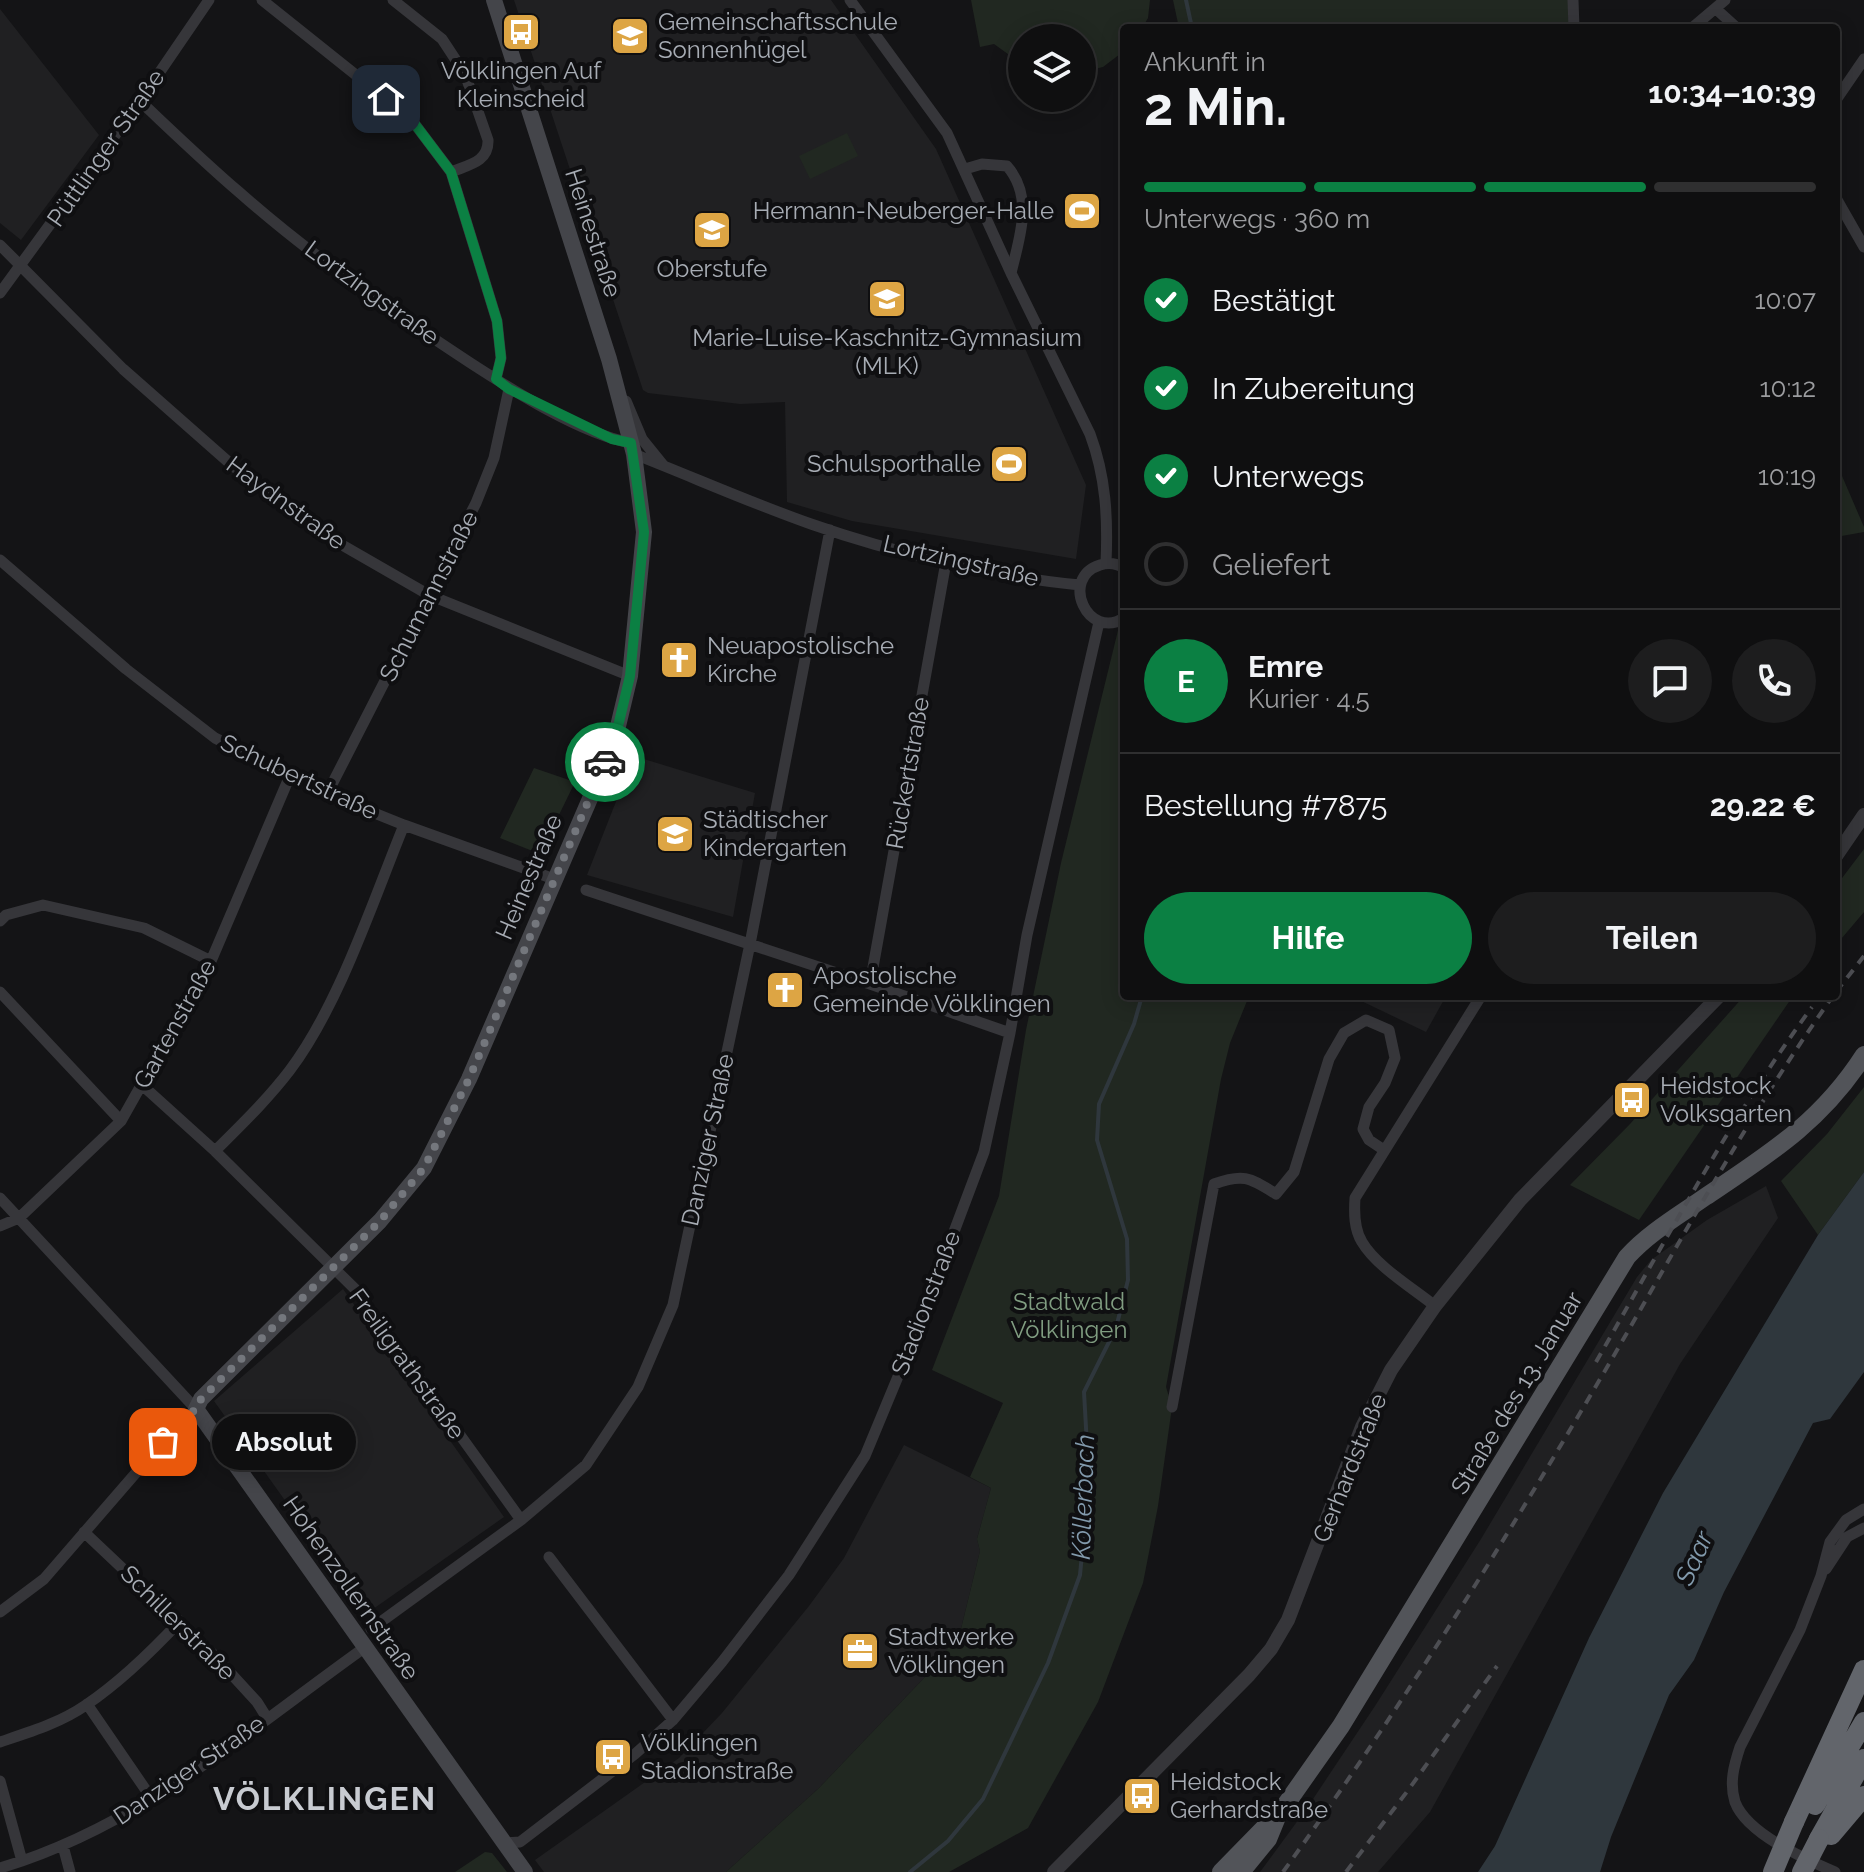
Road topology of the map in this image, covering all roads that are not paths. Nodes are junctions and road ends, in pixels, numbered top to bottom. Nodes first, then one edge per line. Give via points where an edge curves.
1 (209, 0) edge
2 (262, 0) edge
3 (393, 0) edge
4 (494, 0) edge
5 (850, 0) edge
6 (1573, 0) edge
7 (1720, 4) edge
8 (1574, 24) edge
9 (1697, 24) edge
10 (1734, 24) edge
11 (1864, 59) edge
12 (1840, 94) edge
13 (140, 101) junction
14 (965, 169) junction
15 (451, 172) junction
16 (1840, 205) edge
17 (0, 245) edge
18 (1864, 247) edge
19 (22, 267) junction
20 (1011, 273) junction
21 (0, 293) edge
22 (609, 359) junction
23 (496, 379) junction
24 (509, 389) junction
25 (632, 448) junction
26 (663, 466) junction
27 (830, 530) junction
28 (0, 560) edge
29 (946, 562) junction
30 (1106, 563) junction
31 (1120, 567) edge
32 (1080, 585) junction
33 (429, 595) junction
34 (1120, 620) edge
35 (1099, 622) junction
36 (630, 676) junction
37 (289, 778) junction
38 (327, 794) junction
39 (1864, 815) edge
40 (404, 825) junction
41 (1840, 850) edge
42 (554, 879) junction
43 (586, 890) dead end
44 (0, 921) edge
45 (750, 944) junction
46 (211, 961) junction
47 (870, 984) junction
48 (0, 992) edge
49 (1478, 1000) edge
50 (1715, 1000) edge
51 (1010, 1033) junction
52 (1864, 1055) edge
53 (142, 1085) junction
54 (121, 1121) junction
55 (1384, 1150) junction
56 (215, 1151) junction
57 (0, 1198) edge
58 (19, 1218) junction
59 (0, 1226) edge
60 (333, 1268) junction
61 (1435, 1306) junction
62 (1172, 1407) dead end
63 (196, 1409) junction
64 (1864, 1509) edge
65 (521, 1520) junction
66 (1864, 1528) edge
67 (84, 1532) junction
68 (549, 1557) dead end
69 (1821, 1576) junction
70 (0, 1612) edge
71 (180, 1621) junction
72 (371, 1629) dead end
73 (364, 1648) junction
74 (1864, 1670) edge
75 (87, 1704) junction
76 (267, 1718) junction
77 (673, 1720) junction
78 (1864, 1722) edge
79 (0, 1742) edge
80 (1864, 1759) edge
81 (0, 1781) edge
82 (1864, 1796) edge
83 (152, 1799) junction
84 (1277, 1817) junction
85 (1810, 1833) junction
86 (504, 1843) junction
87 (63, 1846) junction
88 (22, 1861) junction
89 (0, 1868) edge
90 (70, 1872) edge
91 (525, 1872) edge
92 (1054, 1872) edge
93 (1221, 1872) edge
94 (1241, 1872) edge
95 (1776, 1872) edge
96 (1804, 1872) edge
97 (1835, 1872) edge

1 - 13 street, Püttlinger Straße
2 - 15 street via 411,119
3 - 15 street via 442,39 465,74 488,140 481,160
4 - 22 main road, Heinestraße
5 - 14 street via 947,133
6 - 8 street
7 - 9 street
7 - 10 street
11 - 12 street
13 - 19 street, Püttlinger Straße
13 - 23 street, Lortzingstraße via 240,194 309,249
14 - 20 street
14 - 20 street via 1007,166 1018,179 1024,202
15 - 23 street via 497,321 501,358
16 - 18 street
17 - 19 street, Haydnstraße
19 - 21 street, Püttlinger Straße
19 - 33 street, Haydnstraße via 123,369 233,466 323,534
20 - 30 street via 1099,457 1106,499
22 - 25 main road, Heinestraße
22 - 26 street via 642,439
23 - 24 street, Lortzingstraße
24 - 25 street, Lortzingstraße
24 - 33 street, Schumannstraße via 494,458
25 - 26 street, Lortzingstraße
25 - 36 main road, Heinestraße via 644,532
26 - 27 street, Lortzingstraße
27 - 29 street, Lortzingstraße
27 - 45 street, Danziger Straße
28 - 37 street, Schubertstraße via 215,738
29 - 32 street, Lortzingstraße
29 - 47 street, Rückertstraße
30 - 31 street
30 - 32 street via 1085,574
32 - 35 street via 1079,601
33 - 36 street, Haydnstraße
33 - 38 street, Schumannstraße
34 - 35 street
35 - 51 street, Stadionstraße via 1027,935
36 - 42 main road, Heinestraße via 614,743
37 - 38 street, Schubertstraße
37 - 46 street, Gartenstraße
38 - 40 street, Schubertstraße
39 - 41 street
40 - 42 street, Schubertstraße
40 - 56 street via 315,1031 291,1068
42 - 60 main road, Heinestraße via 431,1156 380,1221
43 - 45 street
44 - 46 street via 43,905 144,928
45 - 47 street
45 - 65 street, Danziger Straße via 673,1305 638,1387 586,1465
46 - 53 street, Gartenstraße
47 - 51 street
48 - 54 street
49 - 55 street
50 - 61 street, Gerhardstraße via 1520,1200
51 - 77 street, Stadionstraße via 984,1152 865,1456 789,1575
52 - 84 main road, Straße des 13. Januar via 1794,1136 1659,1228 1627,1257 1348,1716
53 - 54 street, Gartenstraße
53 - 56 street, Freiligrathstraße
54 - 58 street, Gartenstraße
55 - 61 street via 1355,1198 1362,1242
55 - 62 street via 1363,1129 1395,1058 1389,1030 1366,1020 1344,1033 1329,1059 1294,1172 1276,1194 1248,1177 1214,1184
56 - 60 street, Freiligrathstraße
57 - 58 street, Hohenzollernstraße
58 - 59 street, Gartenstraße
58 - 63 street, Hohenzollernstraße
60 - 63 main road, Heinestraße
60 - 65 street, Freiligrathstraße via 355,1289
61 - 92 street, Gerhardstraße via 1391,1370 1362,1427 1288,1620 1271,1649
63 - 67 street, Heinestraße
63 - 73 main road, Hohenzollernstraße
64 - 69 street via 1846,1520 1830,1542
65 - 72 street, Danziger Straße
66 - 69 street via 1847,1537
67 - 70 street, Heinestraße via 44,1579
67 - 71 street, Schillerstraße
68 - 77 street
69 - 97 street via 1800,1630 1740,1747 1732,1784 1739,1808 1756,1828
71 - 75 street
71 - 76 street, Schillerstraße
73 - 76 street, Danziger Straße
73 - 86 main road, Hohenzollernstraße
74 - 85 highway
75 - 79 street
75 - 83 street
76 - 83 street, Danziger Straße
77 - 86 street, Stadionstraße via 520,1842
78 - 85 highway
80 - 85 highway
81 - 88 street
82 - 85 highway
83 - 87 street, Danziger Straße
84 - 93 main road, Straße des 13. Januar
84 - 94 main road, Straße des 13. Januar via 1268,1839
85 - 95 highway
85 - 96 highway, bridge
86 - 91 main road, Hohenzollernstraße
87 - 88 street, Danziger Straße
87 - 90 street
88 - 89 street, Danziger Straße

